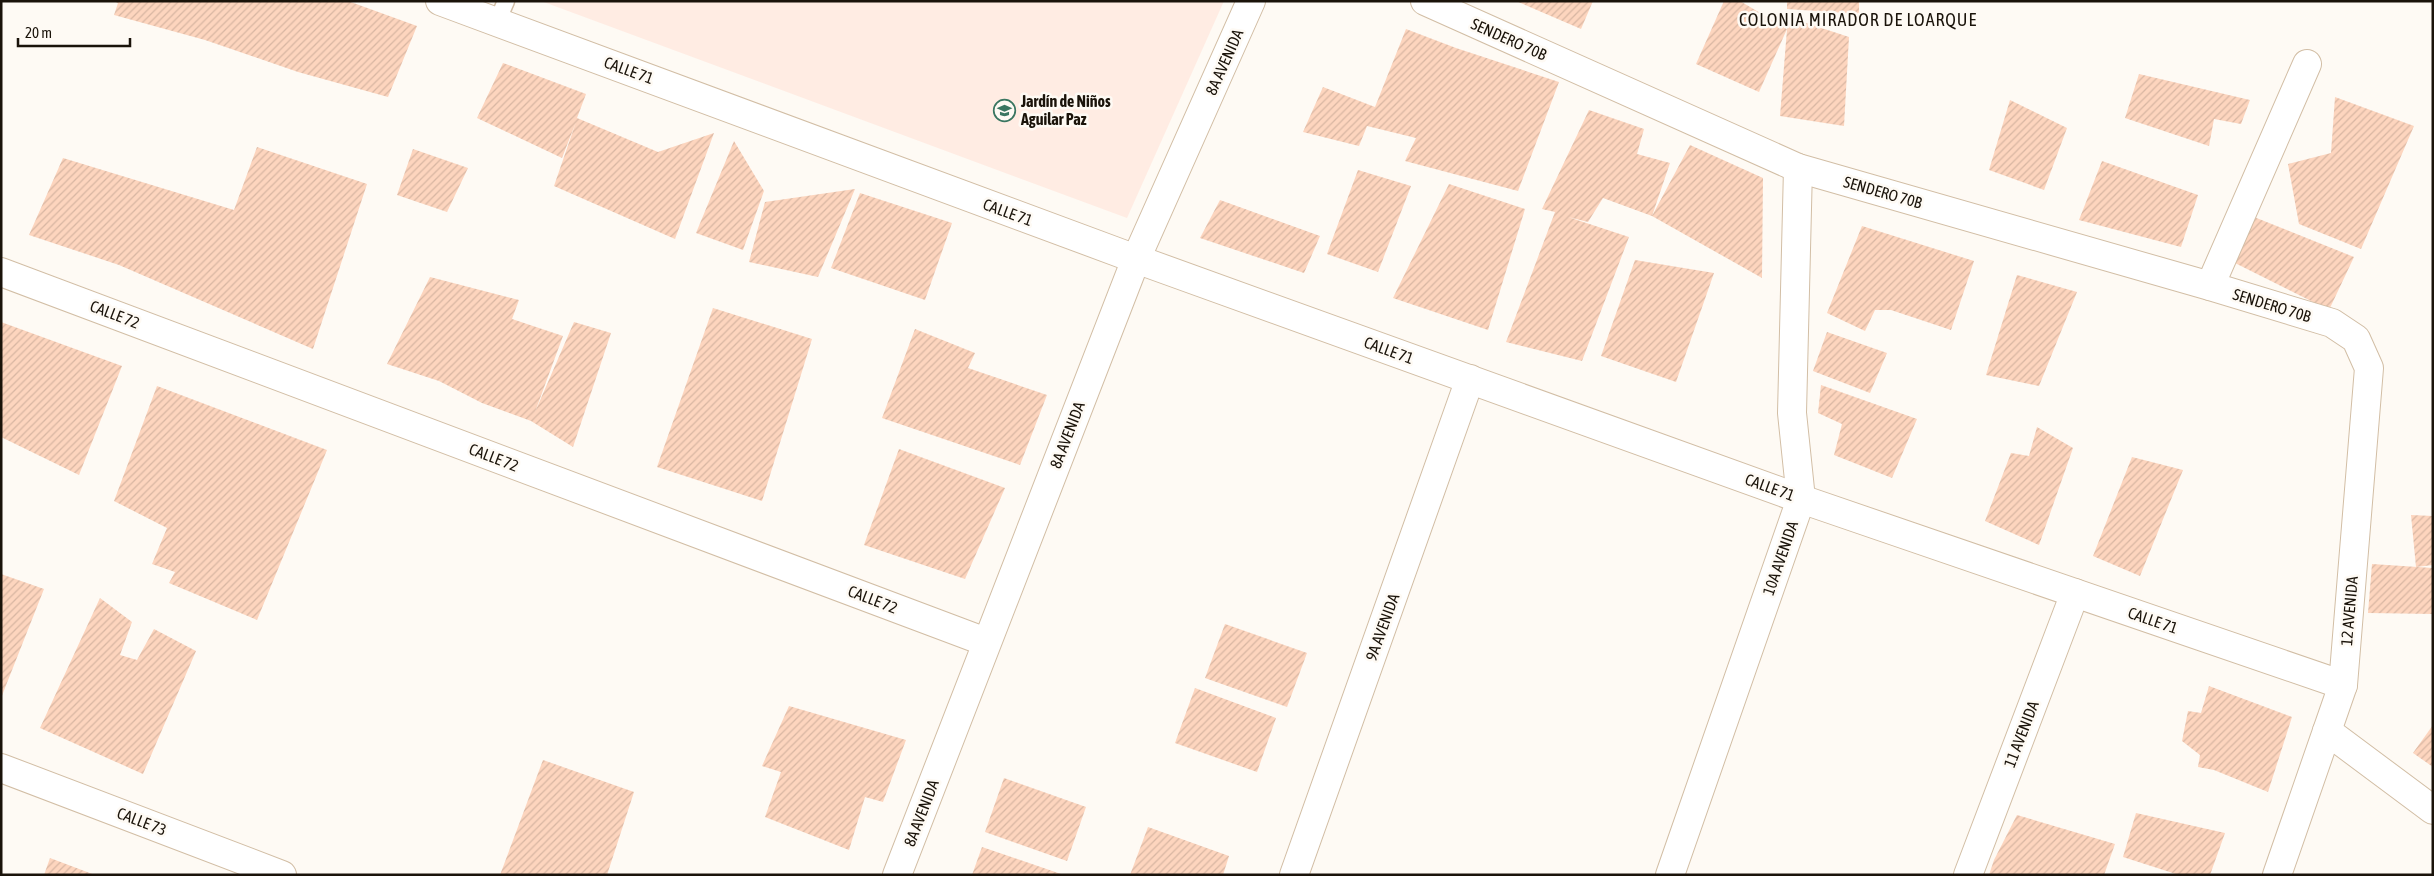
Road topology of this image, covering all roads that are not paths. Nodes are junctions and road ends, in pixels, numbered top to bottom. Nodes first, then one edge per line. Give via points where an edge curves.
1 (440, 1) edge
2 (1251, 1) edge
3 (1425, 1) edge
4 (502, 11) edge
5 (2307, 64) dead end
6 (1798, 168) junction
7 (1136, 259) junction
8 (1, 272) edge
9 (2210, 286) junction
10 (2356, 339) joint
11 (1470, 379) junction
12 (1801, 499) junction
13 (2075, 593) junction
14 (986, 642) junction
15 (2342, 685) junction
16 (2327, 731) junction
17 (1, 768) edge
18 (2433, 810) edge
19 (282, 875) edge
20 (897, 875) edge
21 (1294, 875) edge
22 (1670, 875) edge
23 (1968, 875) edge
24 (2277, 875) edge

1 - 4 street, CALLE 71
2 - 7 street, 8A AVENIDA
3 - 6 street, SENDERO 70B
4 - 7 street, CALLE 71
5 - 9 street
6 - 9 street, SENDERO 70B
6 - 12 street, 10A AVENIDA via 1792,413
7 - 11 street, CALLE 71
7 - 14 street, 8A AVENIDA
8 - 14 street, CALLE 72
9 - 10 street, SENDERO 70B via 2332,324
10 - 15 street, 12 AVENIDA via 2369,368
11 - 12 street, CALLE 71
11 - 21 street, 9A AVENIDA
12 - 13 street, CALLE 71
12 - 22 street, 10A AVENIDA
13 - 15 street, CALLE 71
13 - 23 street, 11 AVENIDA
14 - 20 street, 8A AVENIDA
15 - 16 street, 12 AVENIDA
16 - 18 street
16 - 24 street, 12 AVENIDA
17 - 19 street, CALLE 73

